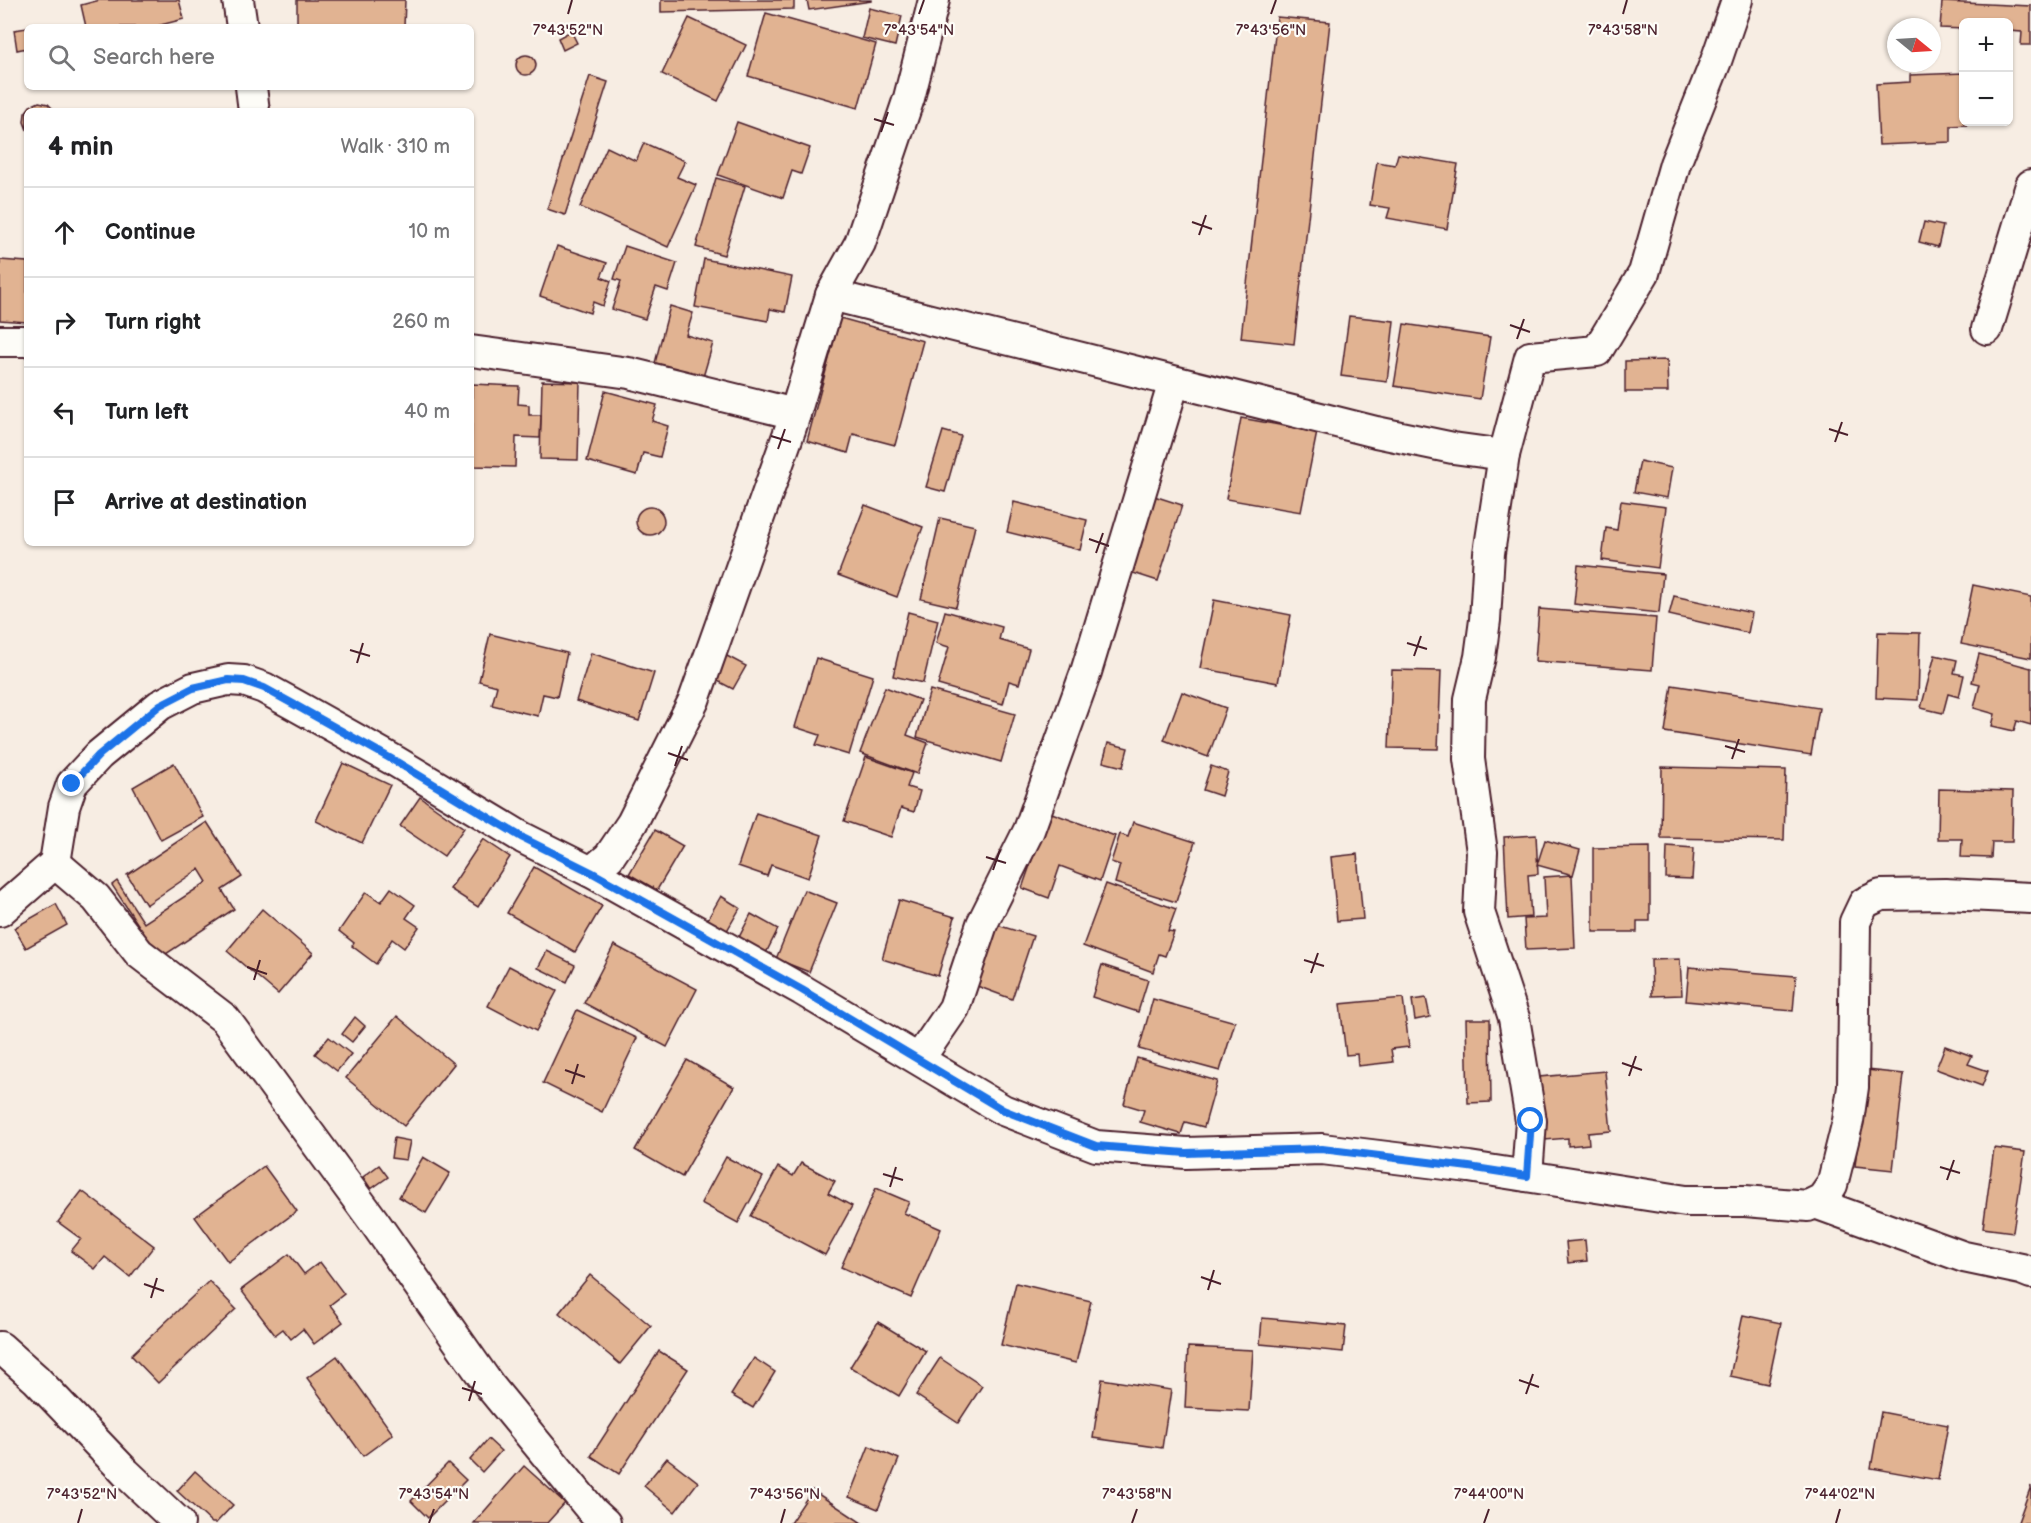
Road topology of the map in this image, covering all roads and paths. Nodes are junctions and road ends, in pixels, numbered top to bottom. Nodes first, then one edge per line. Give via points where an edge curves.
1 (238, 0) edge
2 (934, 0) edge
3 (1737, 0) edge
4 (242, 24) edge
5 (251, 90) edge
6 (254, 108) edge
7 (2031, 185) edge
8 (831, 295) junction
9 (1987, 329) dead end
10 (0, 341) edge
11 (24, 341) edge
12 (474, 351) edge
13 (1174, 381) junction
14 (795, 414) junction
15 (1504, 455) junction
16 (55, 863) junction
17 (591, 872) junction
18 (2031, 897) edge
19 (0, 911) edge
20 (920, 1059) junction
21 (1527, 1176) junction
22 (1815, 1203) junction
23 (2031, 1273) edge
24 (0, 1347) edge
25 (179, 1523) edge
26 (605, 1523) edge

1 - 4 street
2 - 8 street via 909,98 860,243
3 - 15 street via 1675,164 1644,273 1597,351 1530,357
5 - 6 street
7 - 9 street
8 - 13 street
8 - 14 street
10 - 11 street
12 - 14 street via 629,373
13 - 15 street via 1376,432
13 - 20 street via 1086,672 1029,830 982,924 954,1008
14 - 17 street via 694,700 632,823 609,857
15 - 21 street via 1489,553 1480,657 1470,699 1469,759 1482,852 1479,912 1514,1018 1531,1121
16 - 17 street via 72,784 99,755 160,705 193,688 228,680 264,688 523,838
16 - 19 street
16 - 26 street via 96,898 139,953 225,1019 489,1385
17 - 20 street
18 - 22 street via 1881,895 1864,903 1855,922 1853,1087 1848,1121 1832,1185
20 - 21 street via 1003,1110 1096,1146 1186,1153 1322,1149
21 - 22 street via 1686,1200 1808,1206
22 - 23 street via 1964,1257
24 - 25 street

